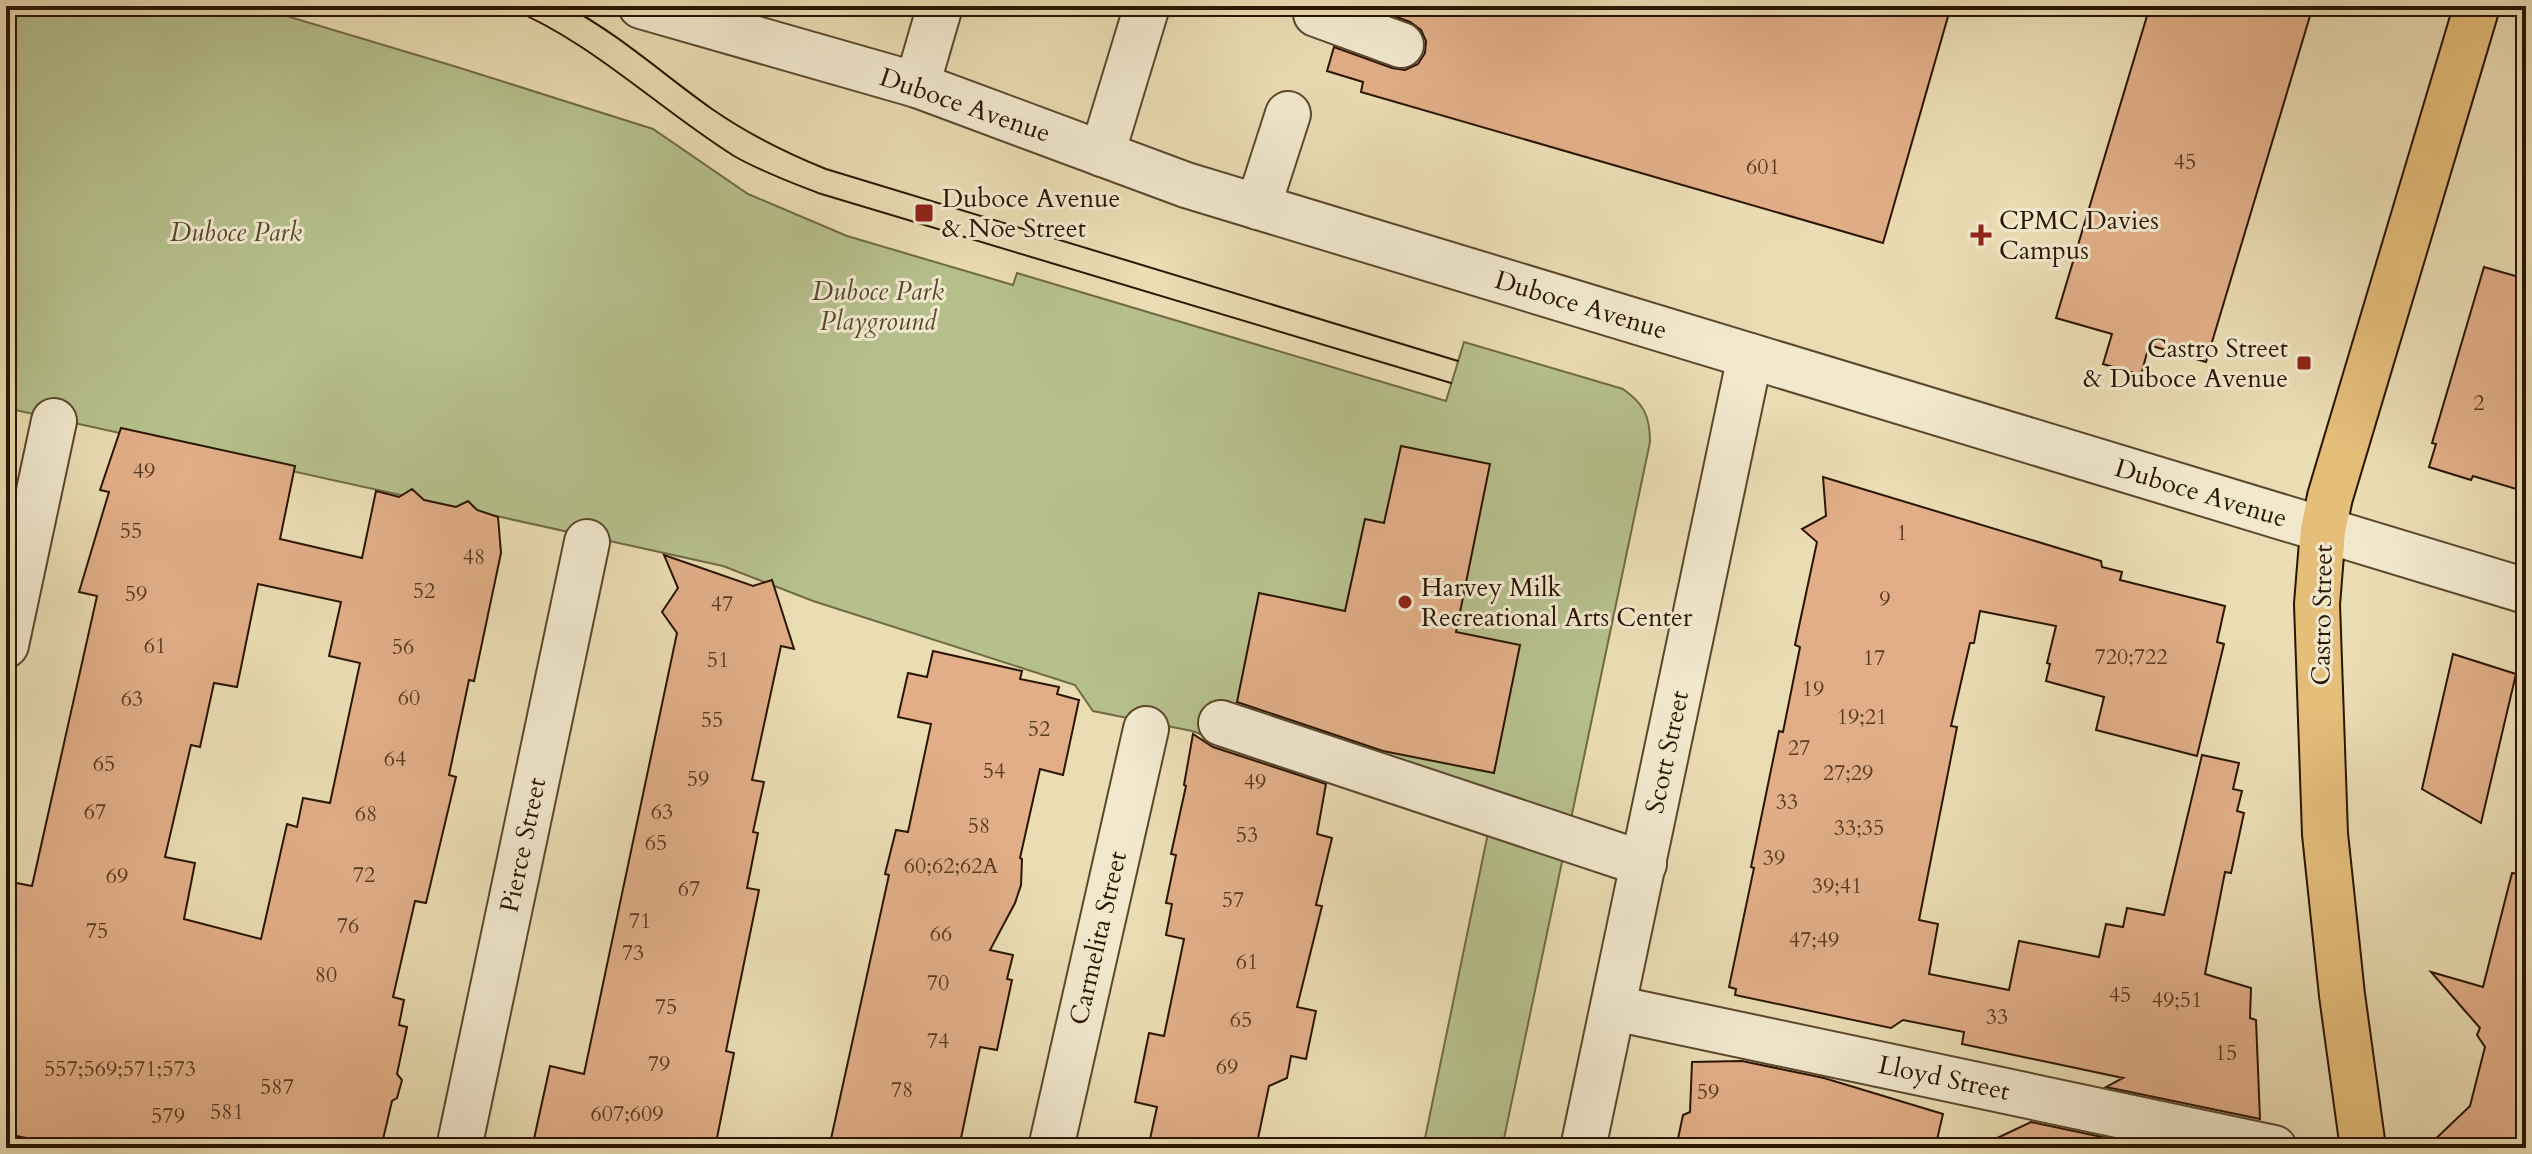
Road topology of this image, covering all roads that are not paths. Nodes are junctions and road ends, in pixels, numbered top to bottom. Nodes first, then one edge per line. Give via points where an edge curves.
1 (641, 6) edge
2 (940, 6) edge
3 (1147, 6) edge
4 (2477, 6) edge
5 (1316, 14) dead end
6 (1401, 45) dead end
7 (917, 85) junction
8 (1288, 114) dead end
9 (1102, 154) junction
10 (1258, 207) junction
11 (1750, 356) junction
12 (54, 421) dead end
13 (2323, 530) junction
14 (587, 542) dead end
15 (2526, 591) edge
16 (6, 645) edge
17 (1221, 723) dead end
18 (1146, 729) dead end
19 (1644, 864) junction
20 (1614, 1008) junction
21 (459, 1148) edge
22 (1051, 1148) edge
23 (1583, 1148) edge
24 (2274, 1148) edge
25 (2363, 1148) edge

1 - 7 street, Duboce Avenue
2 - 7 street
3 - 9 street
4 - 13 main road, Castro Street
5 - 6 street
7 - 9 street, Duboce Avenue
8 - 10 street
9 - 10 street, Duboce Avenue
10 - 11 street, Duboce Avenue
11 - 13 street, Duboce Avenue
11 - 19 street, Scott Street
12 - 16 street
13 - 15 street, Duboce Avenue
13 - 25 main road, Castro Street via 2317,604 2325,834
14 - 21 street, Pierce Street
17 - 19 street
18 - 22 street, Carmelita Street
19 - 20 street, Scott Street
20 - 23 street, Scott Street
20 - 24 street, Lloyd Street

